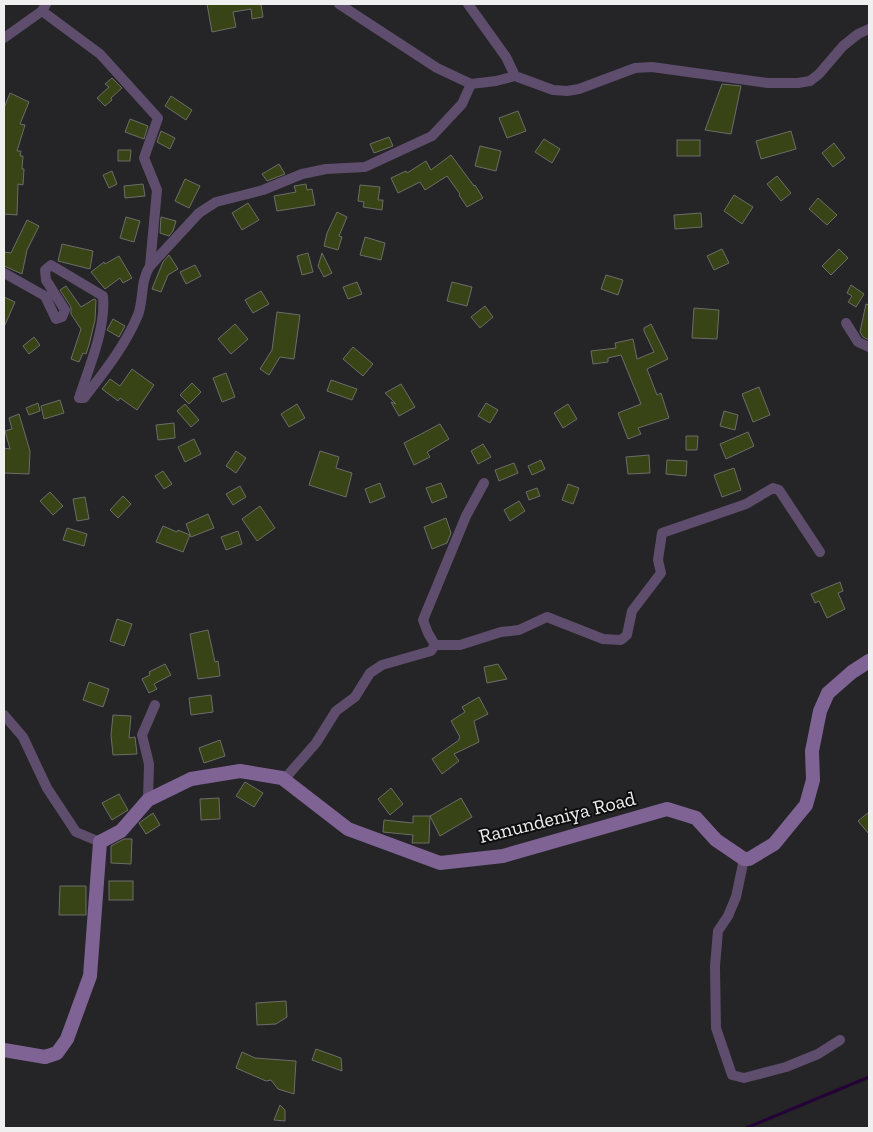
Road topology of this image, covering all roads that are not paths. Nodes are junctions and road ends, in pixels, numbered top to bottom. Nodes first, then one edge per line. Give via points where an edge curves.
1 (339, 4) edge
2 (468, 4) edge
3 (44, 7) edge
4 (869, 29) edge
5 (4, 38) edge
6 (514, 76) junction
7 (471, 84) junction
8 (150, 266) junction
9 (4, 274) edge
10 (846, 323) dead end
11 (869, 347) edge
12 (484, 483) dead end
13 (820, 552) dead end
14 (435, 645) junction
15 (869, 661) edge
16 (155, 705) dead end
17 (4, 715) edge
18 (282, 778) junction
19 (148, 800) junction
20 (100, 842) junction
21 (744, 859) junction
22 (840, 1040) dead end
23 (4, 1050) edge

1 - 7 street via 437,68
2 - 6 street via 506,57
3 - 5 street
3 - 8 street via 100,54 158,118 144,158 157,190
4 - 6 street via 843,46 810,81 798,83 755,81 652,66 635,68 567,91 553,90
6 - 7 street
7 - 8 street via 462,104 432,136 364,167 302,174 263,190 216,202 199,213
8 - 9 street via 145,274 138,314 106,370 84,398 79,398 101,328 103,296 51,265 44,270 46,280 65,310 62,317 56,319 45,296
10 - 11 street via 858,342
12 - 14 street via 466,516 423,620
13 - 14 street via 779,490 773,488 746,504 662,533 658,560 661,573 632,611 627,635 622,640 603,639 547,617 519,630 460,645
14 - 18 street via 431,651 382,665 370,673 355,697 336,711 316,743
15 - 21 main road via 828,693 820,711 812,751 813,780 806,805 774,844
16 - 19 street via 142,734 149,764
17 - 20 street via 23,737 46,788 76,832
18 - 19 main road, Ranundeniya Road via 240,772 191,779
18 - 21 main road, Ranundeniya Road via 348,829 440,863 503,856 667,809 696,818 716,840
19 - 20 main road, Ranundeniya Road via 121,831
20 - 23 main road via 90,976 67,1038 57,1053 45,1058
21 - 22 street via 736,897 718,930 716,1028 732,1075 744,1078 786,1067 818,1054

